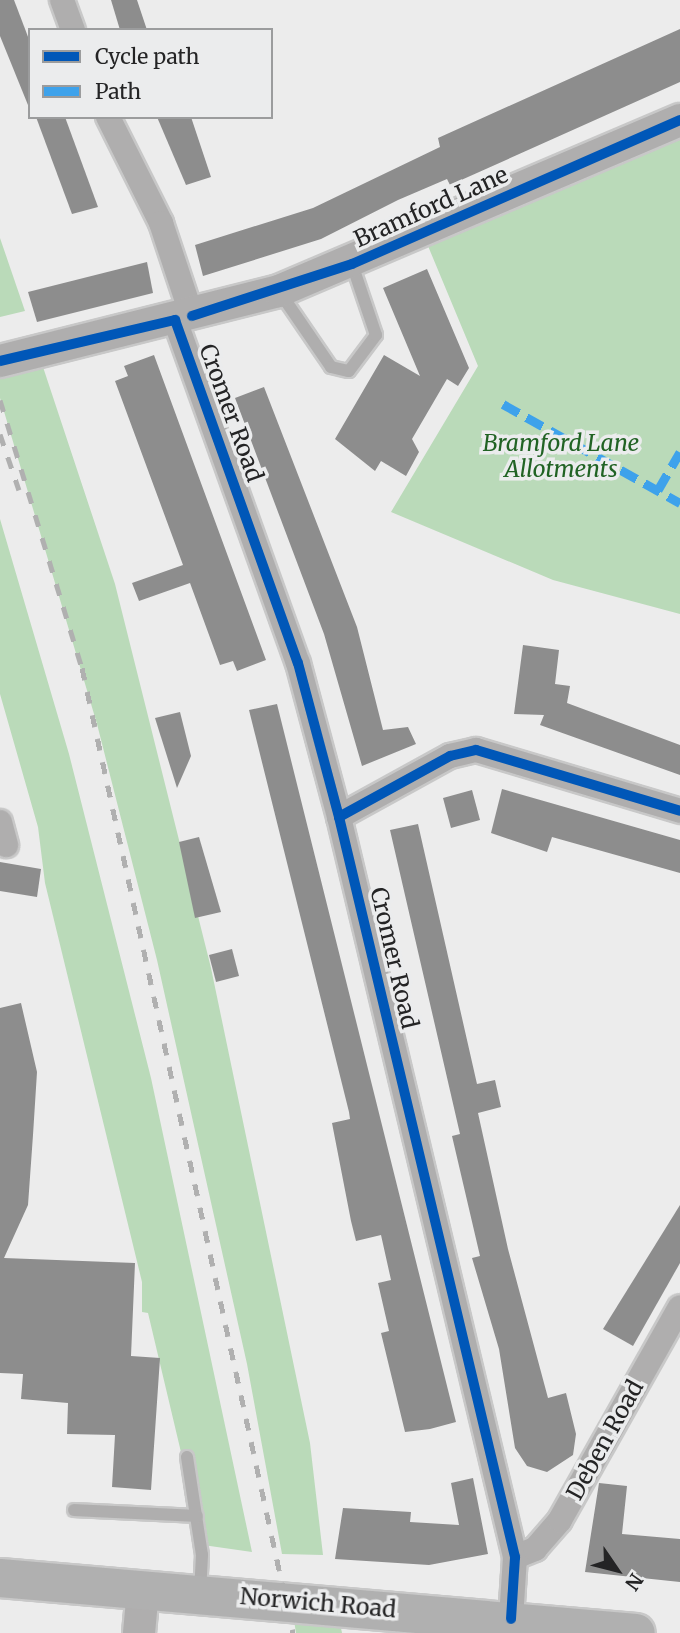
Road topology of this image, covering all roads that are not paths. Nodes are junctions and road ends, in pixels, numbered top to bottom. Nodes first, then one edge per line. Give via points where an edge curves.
1 (62, 0) edge
2 (72, 28) edge
3 (109, 119) edge
4 (680, 120) edge
5 (352, 264) junction
6 (279, 291) junction
7 (184, 318) junction
8 (0, 360) edge
9 (680, 811) edge
10 (339, 817) junction
11 (680, 1307) edge
12 (673, 1335) edge
13 (187, 1457) dead end
14 (74, 1510) dead end
15 (197, 1516) junction
16 (515, 1557) junction
17 (0, 1578) edge
18 (143, 1590) junction
19 (200, 1594) junction
20 (511, 1619) junction
21 (139, 1633) edge
22 (636, 1633) edge

1 - 2 street
3 - 7 street, Cromer Road via 161,223
4 - 5 street, Bramford Lane
5 - 6 street, Bramford Lane
5 - 6 lane via 376,335 349,371 331,366
6 - 7 street, Bramford Lane
7 - 8 street, Bramford Lane
7 - 10 street, Cromer Road via 298,663
9 - 10 street via 476,750 450,756
10 - 16 street, Cromer Road
11 - 12 street, Deben Road
12 - 16 street, Deben Road via 555,1528 535,1549
13 - 15 lane
14 - 15 lane
15 - 19 lane
16 - 20 street, Cromer Road
17 - 18 main road, Norwich Road
18 - 19 main road, Norwich Road
18 - 21 street
19 - 20 main road, Norwich Road
20 - 22 main road, Norwich Road

